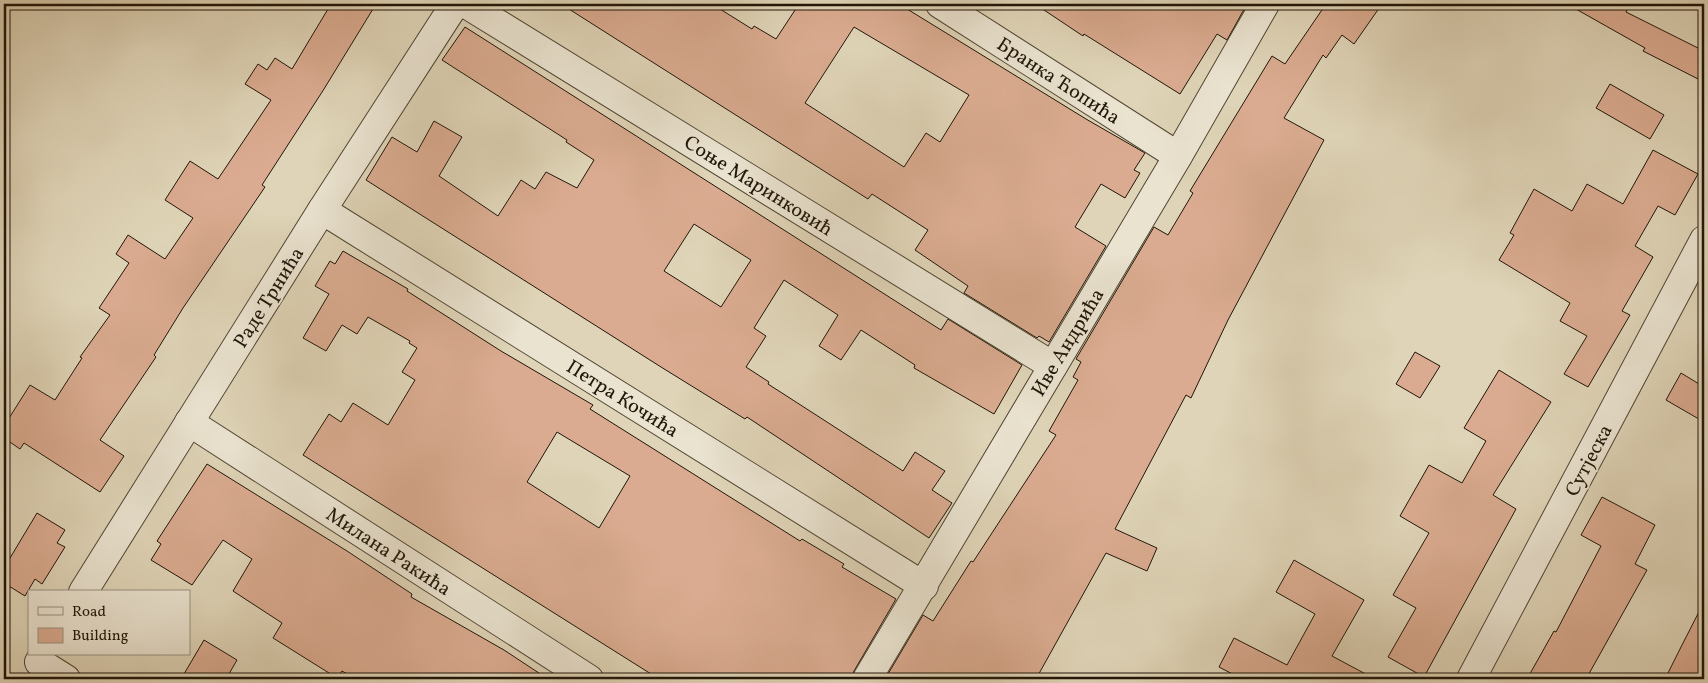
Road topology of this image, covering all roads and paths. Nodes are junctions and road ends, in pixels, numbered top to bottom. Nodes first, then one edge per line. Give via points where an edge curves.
1 (455, 4) edge
2 (466, 4) edge
3 (940, 4) edge
4 (1265, 4) edge
5 (1178, 156) junction
6 (322, 210) junction
7 (1704, 240) edge
8 (1053, 366) junction
9 (189, 422) junction
10 (924, 586) junction
11 (84, 590) edge
12 (37, 665) edge
13 (66, 679) edge
14 (589, 679) edge
15 (867, 679) edge
16 (1471, 679) edge

1 - 6 street, Раде Трнића
2 - 8 street, Соње Маринковић
3 - 5 street, Бранка Ћопића
4 - 5 street, Иве Андрића
5 - 8 street, Иве Андрића
6 - 9 street, Раде Трнића
6 - 10 street, Петра Кочића
7 - 16 street, Сутјеска
8 - 10 street, Иве Андрића
9 - 11 street, Раде Трнића
9 - 14 street, Милана Ракића
10 - 15 street, Иве Андрића
12 - 13 street

